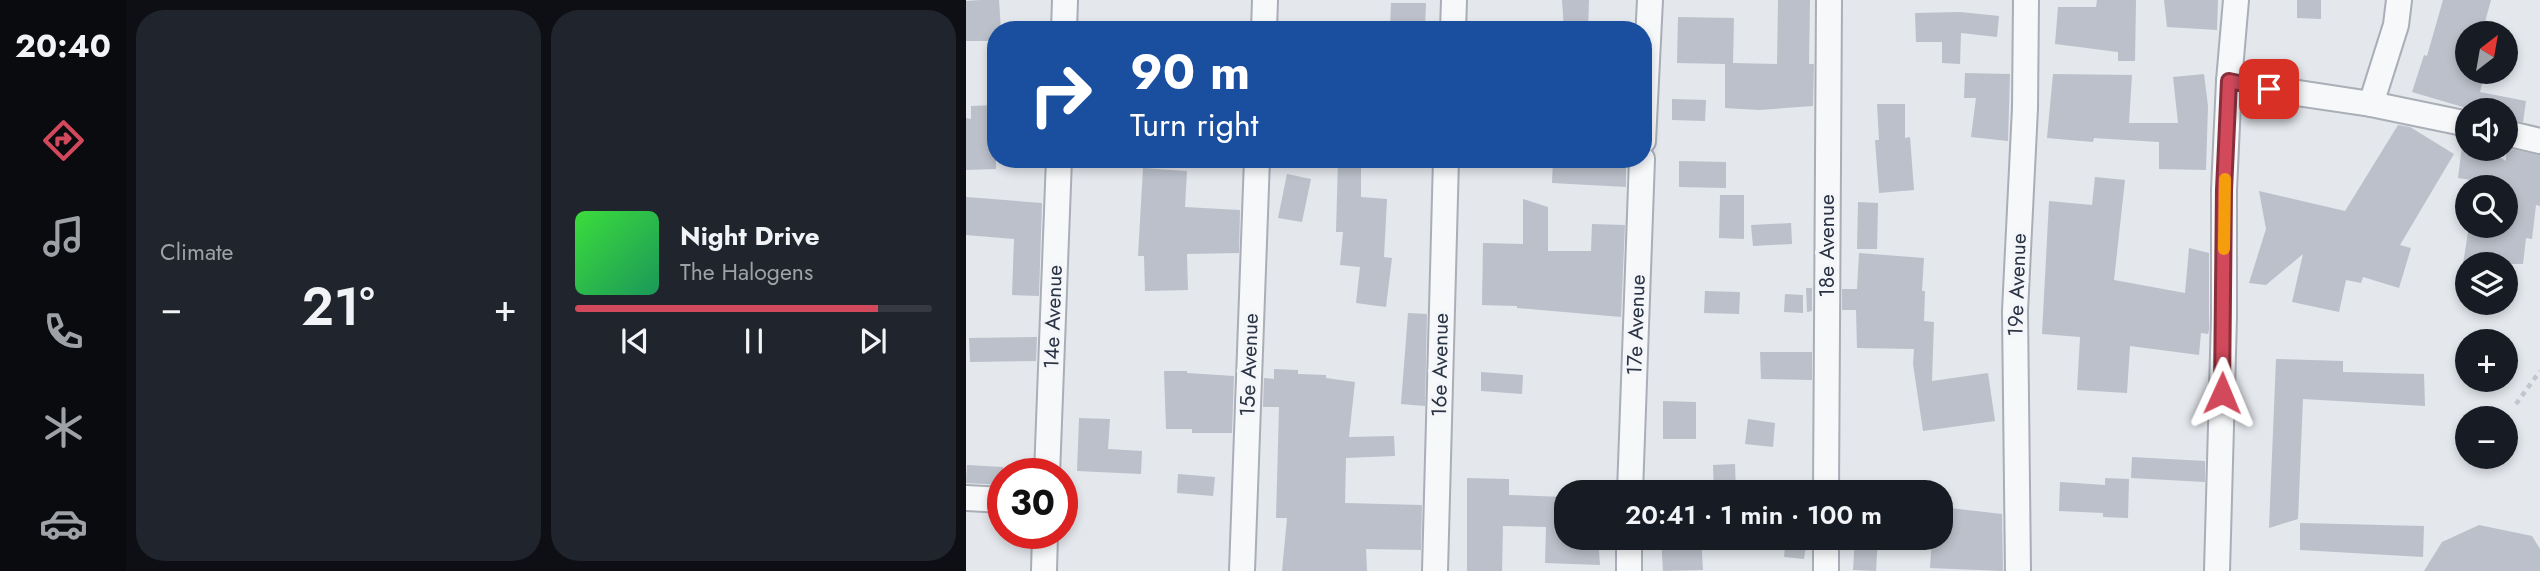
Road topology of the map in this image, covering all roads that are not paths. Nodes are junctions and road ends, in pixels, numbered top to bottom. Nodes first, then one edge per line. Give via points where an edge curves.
1 (1065, 0) edge
2 (1265, 0) edge
3 (1454, 0) edge
4 (1650, 0) edge
5 (1829, 0) edge
6 (2026, 0) edge
7 (2236, 0) edge
8 (2399, 0) edge
9 (1064, 21) edge
10 (1264, 21) edge
11 (1453, 21) edge
12 (1649, 21) edge
13 (2229, 81) junction
14 (2371, 104) junction
15 (2455, 121) edge
16 (2518, 136) edge
17 (2540, 141) edge
18 (1059, 168) edge
19 (1257, 168) edge
20 (1446, 168) edge
21 (1642, 168) edge
22 (1048, 458) edge
23 (1630, 480) edge
24 (1826, 480) edge
25 (966, 498) edge
26 (987, 499) edge
27 (1045, 549) edge
28 (1629, 550) edge
29 (1826, 550) edge
30 (1044, 571) edge
31 (1242, 571) edge
32 (1435, 571) edge
33 (1629, 571) edge
34 (1826, 571) edge
35 (2018, 571) edge
36 (2217, 571) edge

1 - 9 street
2 - 10 street
3 - 11 street
4 - 12 street
5 - 24 street, 18e Avenue
6 - 35 street, 19e Avenue via 2015,312
7 - 13 street
8 - 14 street via 2396,25
13 - 14 street
13 - 36 street
14 - 15 street
16 - 17 street
18 - 22 street, 14e Avenue
19 - 31 street, 15e Avenue
20 - 32 street, 16e Avenue
21 - 23 street, 17e Avenue
25 - 26 street
27 - 30 street
28 - 33 street
29 - 34 street

